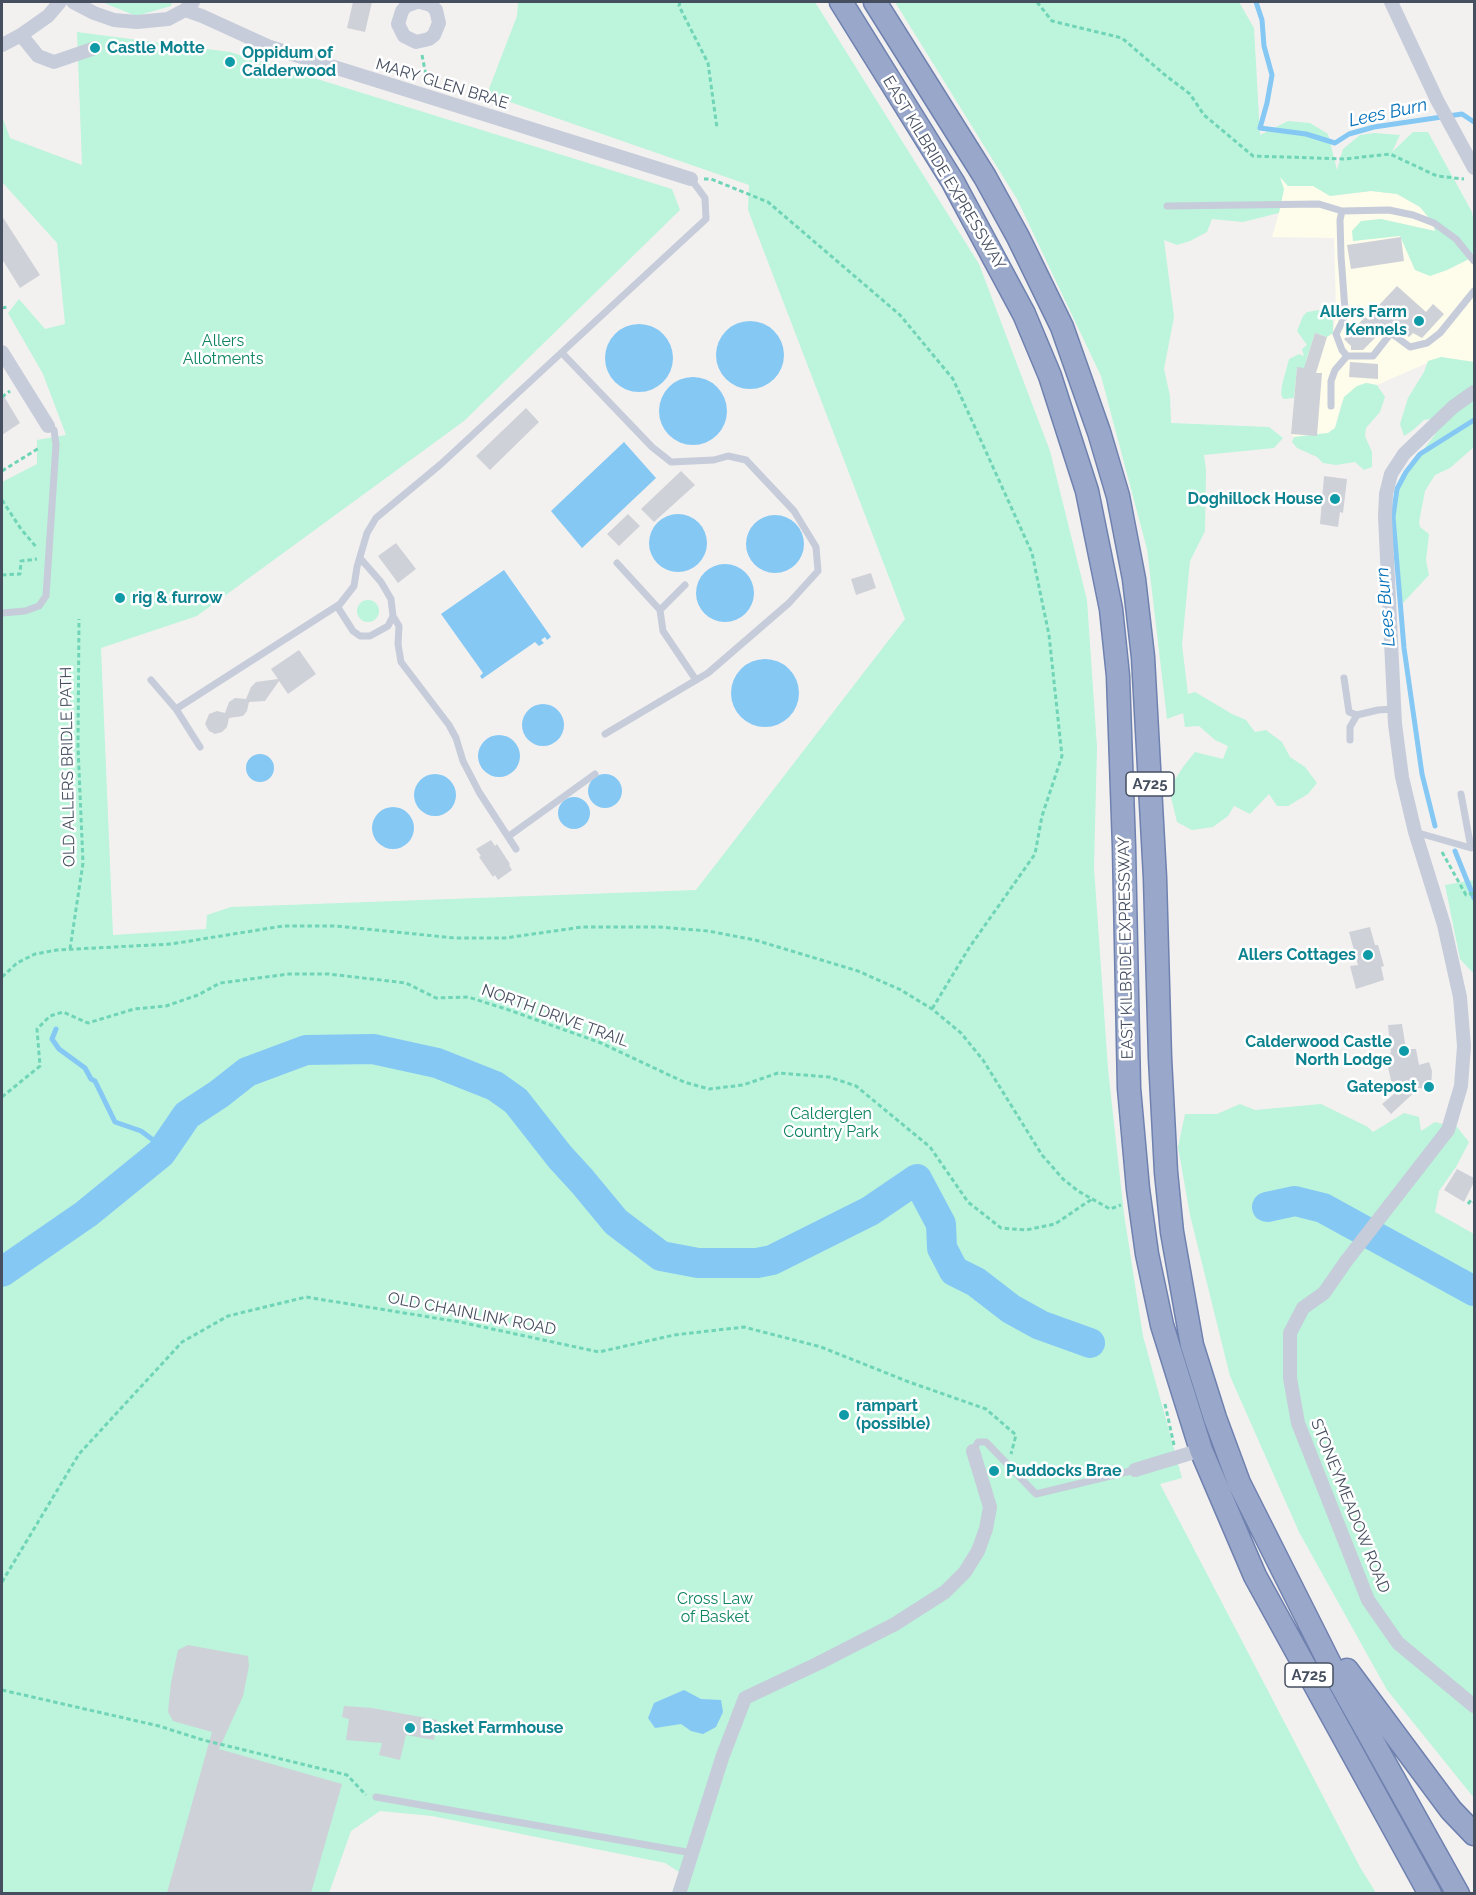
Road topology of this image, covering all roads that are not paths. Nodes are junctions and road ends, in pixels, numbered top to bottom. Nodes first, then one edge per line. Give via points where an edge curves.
1 (60, 2) edge
2 (73, 2) edge
3 (415, 2) edge
4 (840, 2) edge
5 (875, 2) edge
6 (1391, 2) edge
7 (189, 6) edge
8 (21, 35) junction
9 (2, 45) edge
10 (95, 48) dead end
11 (1474, 168) edge
12 (692, 179) joint
13 (1167, 206) dead end
14 (1342, 212) junction
15 (1474, 261) edge
16 (1474, 291) edge
17 (2, 352) edge
18 (562, 353) junction
19 (1347, 356) junction
20 (1474, 392) edge
21 (1331, 406) dead end
22 (48, 426) joint
23 (360, 558) junction
24 (617, 563) dead end
25 (686, 585) dead end
26 (337, 606) junction
27 (660, 609) junction
28 (2, 613) edge
29 (393, 616) junction
30 (1344, 678) dead end
31 (151, 680) dead end
32 (696, 680) junction
33 (176, 709) junction
34 (1394, 709) junction
35 (1357, 715) junction
36 (605, 734) dead end
37 (1350, 740) dead end
38 (200, 747) dead end
39 (595, 774) dead end
40 (1461, 794) dead end
41 (1415, 832) junction
42 (509, 836) junction
43 (516, 849) dead end
44 (1202, 1450) junction
45 (973, 1451) joint
46 (1135, 1470) joint
47 (1298, 1604) junction
48 (1474, 1706) edge
49 (376, 1797) road end
50 (1474, 1834) edge
51 (692, 1853) junction
52 (679, 1893) edge
53 (1430, 1893) edge
54 (1458, 1893) edge

1 - 8 street
2 - 7 street via 94,14 137,22 168,19
3 - 3 street via 402,11 399,24 404,36 419,42 434,35 439,23 431,5
4 - 44 highway, EAST KILBRIDE EXPRESSWAY / A725 via 953,182 1024,314 1050,376 1087,491 1111,609 1118,676 1129,1089 1138,1189 1162,1324
5 - 47 highway, EAST KILBRIDE EXPRESSWAY / A725 via 985,177 1023,247 1062,327 1118,496 1134,579 1143,657 1160,1058 1172,1232 1192,1345 1215,1418 1239,1483
6 - 11 street
7 - 12 street, MARY GLEN BRAE via 202,16 270,47
8 - 9 street
8 - 10 street via 38,56 54,62
12 - 18 lane via 705,198 706,219
13 - 14 lane via 1319,204
14 - 15 lane via 1389,210 1413,215 1434,223 1456,239
14 - 19 lane via 1346,310 1336,334
16 - 19 lane via 1427,343 1410,347 1391,333 1373,356
17 - 22 street
18 - 23 lane via 376,518
18 - 32 lane via 671,462 728,456 746,460 794,511 816,547 818,572 789,603
19 - 21 lane via 1331,381
20 - 34 street via 1404,454 1391,474 1384,517
22 - 28 lane via 54,430 56,445 46,596 39,606
23 - 26 lane via 354,586
23 - 29 lane via 391,599
24 - 27 lane
25 - 27 lane
26 - 29 lane via 360,636 378,633
26 - 33 lane
27 - 32 lane via 663,631
29 - 42 lane via 399,626 401,662 449,725 478,792
30 - 35 lane via 1348,712
31 - 33 lane
32 - 36 lane
33 - 38 lane
34 - 35 lane
34 - 41 street via 1402,777
35 - 37 lane via 1350,727
39 - 42 lane
40 - 41 lane via 1472,848
41 - 48 street, STONEYMEADOW ROAD via 1444,926 1460,997 1464,1047 1461,1086 1448,1130 1324,1293 1303,1308 1290,1333 1290,1378 1298,1423 1368,1600 1398,1643
42 - 43 lane
44 - 46 street
44 - 53 highway, EAST KILBRIDE EXPRESSWAY / A725 via 1255,1576
45 - 46 lane via 978,1442 986,1443 1036,1494
45 - 51 street via 990,1506 978,1551 965,1572 945,1592 895,1624 744,1698
47 - 50 highway via 1451,1810
47 - 54 highway, EAST KILBRIDE EXPRESSWAY / A725
49 - 51 lane
51 - 52 street

